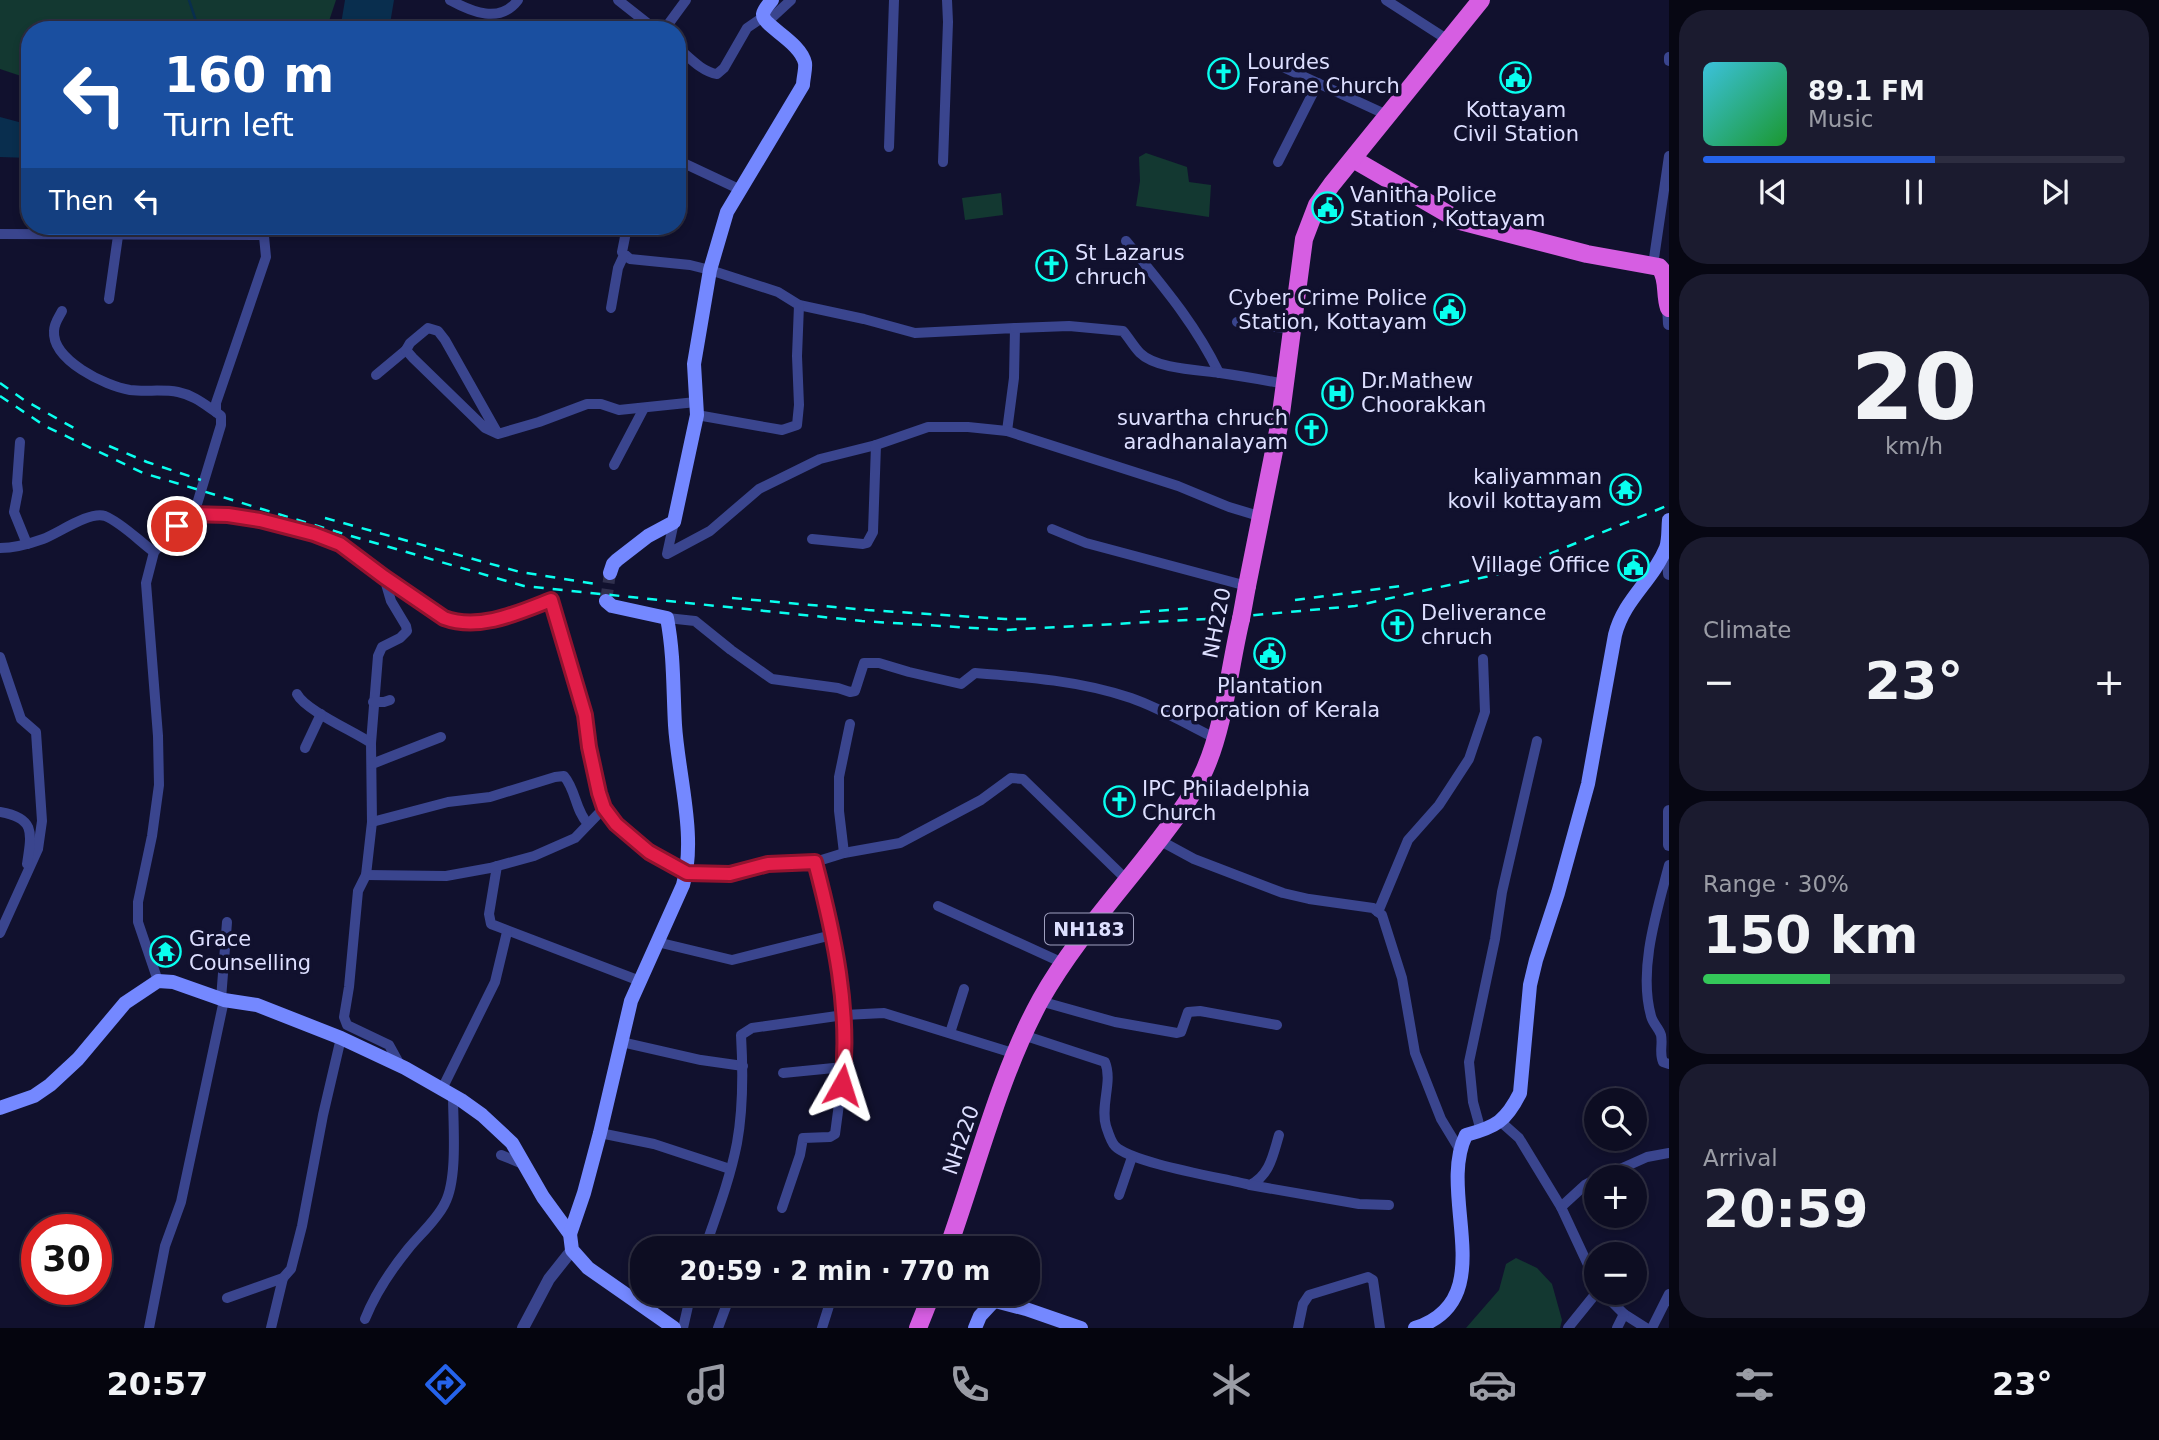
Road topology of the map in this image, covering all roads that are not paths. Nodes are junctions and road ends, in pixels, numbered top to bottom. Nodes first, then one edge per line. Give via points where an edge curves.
1 (450, 0) edge
2 (518, 0) edge
3 (618, 0) edge
4 (686, 0) edge
5 (772, 0) edge
6 (791, 0) edge
7 (894, 0) edge
8 (947, 0) edge
9 (1386, 0) edge
10 (1481, 0) edge
11 (765, 20) junction
12 (645, 21) edge
13 (671, 21) edge
14 (1448, 40) junction
15 (686, 55) edge
16 (1285, 68) dead end
17 (1318, 82) junction
18 (1387, 115) junction
19 (889, 148) dead end
20 (1669, 156) edge
21 (1353, 159) junction
22 (943, 162) dead end
23 (1278, 162) dead end
24 (686, 164) edge
25 (741, 190) junction
26 (0, 234) edge
27 (21, 234) edge
28 (59, 235) edge
29 (142, 235) edge
30 (264, 235) edge
31 (624, 235) edge
32 (118, 236) junction
33 (1126, 241) dead end
34 (624, 255) junction
35 (1653, 265) junction
36 (710, 270) junction
37 (109, 299) dead end
38 (799, 304) junction
39 (611, 309) dead end
40 (62, 311) dead end
41 (1669, 312) edge
42 (1237, 322) dead end
43 (1015, 328) junction
44 (1292, 329) junction
45 (406, 350) junction
46 (1219, 373) junction
47 (376, 375) dead end
48 (1286, 384) junction
49 (644, 408) junction
50 (696, 409) junction
51 (216, 412) junction
52 (1007, 432) junction
53 (498, 434) junction
54 (20, 442) dead end
55 (876, 445) junction
56 (614, 465) dead end
57 (188, 514) junction
58 (1262, 517) junction
59 (1669, 521) edge
60 (674, 522) junction
61 (1052, 529) dead end
62 (812, 539) dead end
63 (27, 544) junction
64 (1667, 545) junction
65 (0, 548) edge
66 (154, 552) junction
67 (610, 573) tunnel mouth
68 (1669, 574) edge
69 (384, 577) junction
70 (1247, 586) junction
71 (606, 601) dead end
72 (667, 618) junction
73 (0, 657) edge
74 (1483, 659) dead end
75 (297, 694) dead end
76 (0, 697) edge
77 (14, 699) junction
78 (390, 700) dead end
79 (373, 702) junction
80 (321, 713) junction
81 (850, 724) dead end
82 (441, 737) dead end
83 (1215, 738) junction
84 (1537, 741) dead end
85 (370, 743) junction
86 (305, 748) dead end
87 (372, 764) junction
88 (604, 808) junction
89 (1669, 811) edge
90 (0, 812) edge
91 (372, 822) junction
92 (588, 824) junction
93 (1159, 840) junction
94 (1669, 845) edge
95 (844, 853) junction
96 (815, 862) junction
97 (1669, 865) edge
98 (497, 866) junction
99 (687, 873) junction
100 (366, 875) junction
101 (24, 877) junction
102 (1128, 881) junction
103 (938, 905) dead end
104 (1378, 912) junction
105 (227, 922) dead end
106 (507, 932) junction
107 (0, 933) edge
108 (832, 935) junction
109 (657, 942) junction
110 (1063, 963) junction
111 (158, 981) junction
112 (640, 981) junction
113 (964, 989) dead end
114 (222, 999) junction
115 (1040, 1001) junction
116 (844, 1015) junction
117 (1277, 1025) dead end
118 (950, 1033) junction
119 (1023, 1035) junction
120 (341, 1038) junction
121 (622, 1042) junction
122 (1016, 1054) junction
123 (1665, 1060) edge
124 (400, 1065) junction
125 (743, 1066) junction
126 (844, 1067) junction
127 (783, 1073) dead end
128 (447, 1092) junction
129 (0, 1108) edge
130 (1500, 1122) junction
131 (1481, 1131) junction
132 (600, 1133) junction
133 (1279, 1135) dead end
134 (1461, 1152) junction
135 (1669, 1153) edge
136 (501, 1155) dead end
137 (1132, 1157) junction
138 (523, 1164) junction
139 (1629, 1165) edge
140 (730, 1169) junction
141 (1250, 1185) junction
142 (1584, 1186) edge
143 (1119, 1195) dead end
144 (1389, 1205) dead end
145 (1561, 1207) junction
146 (782, 1208) dead end
147 (570, 1234) junction
148 (709, 1236) edge
149 (952, 1236) edge
150 (572, 1250) junction
151 (1584, 1256) edge
152 (283, 1278) junction
153 (1669, 1294) edge
154 (227, 1298) dead end
155 (1587, 1305) edge
156 (1614, 1305) edge
157 (688, 1306) edge
158 (726, 1306) edge
159 (829, 1306) edge
160 (927, 1306) edge
161 (989, 1306) edge
162 (1014, 1306) edge
163 (1624, 1314) junction
164 (365, 1319) dead end
165 (655, 1322) edge
166 (149, 1328) edge
167 (271, 1328) edge
168 (523, 1328) edge
169 (674, 1328) edge
170 (683, 1328) edge
171 (718, 1328) edge
172 (822, 1328) edge
173 (918, 1328) edge
174 (975, 1328) edge
175 (1081, 1328) edge
176 (1298, 1328) edge
177 (1380, 1328) edge
178 (1415, 1328) edge
179 (1568, 1328) edge
180 (1617, 1328) edge
181 (1646, 1328) edge
182 (1652, 1328) edge

1 - 2 street via 477,12 499,14
3 - 12 street
4 - 13 street
5 - 11 main road via 764,11
6 - 11 street
7 - 19 street
8 - 22 street
9 - 14 street
10 - 14 highway, NH220 / NH183
11 - 15 street via 747,29 717,74
11 - 25 main road via 794,43 805,63 803,85
14 - 18 highway, NH220 / NH183
16 - 17 street
17 - 18 street
17 - 23 street
18 - 21 highway, NH220 / NH183
20 - 35 street
21 - 35 highway via 1460,221 1587,254
21 - 44 highway, NH220 / NH183 via 1323,195 1307,228
24 - 25 street
25 - 36 main road via 727,212
26 - 27 street
28 - 32 street
29 - 32 street
30 - 51 street via 266,257
31 - 34 street
32 - 37 street
33 - 46 street via 1191,323
34 - 36 street
34 - 39 street
35 - 41 highway via 1663,270
36 - 38 street via 778,292
36 - 50 main road via 694,364
38 - 43 street via 915,333
38 - 50 street via 797,425 782,430
40 - 51 street via 53,333 63,353 87,373 132,390 178,392
42 - 44 street
43 - 46 street via 1123,331 1149,359
43 - 52 street
44 - 48 highway, NH220 / NH183
45 - 47 street
45 - 53 street via 485,428
45 - 53 street via 428,328 438,331
46 - 48 street
48 - 58 highway, NH220 / NH183
49 - 50 street
49 - 53 street via 619,410 587,404
49 - 56 street
50 - 60 main road
51 - 57 street via 221,425 197,504
52 - 55 street via 928,427
52 - 58 street
54 - 63 street via 14,512
55 - 60 street via 820,459 759,489 710,531 667,554
55 - 62 street via 872,536 863,544
57 - 66 street
57 - 69 street via 260,520 314,534 340,544
58 - 70 highway, NH220 / NH183
59 - 64 main road
60 - 67 main road via 617,560
61 - 70 street
63 - 65 street
63 - 66 street via 98,515 113,520
64 - 68 street
64 - 130 main road via 1651,576 1619,618 1588,784 1530,985 1520,1093
66 - 111 street via 146,583 159,785 138,922
69 - 79 street via 407,631 379,650
69 - 88 street via 444,618 466,623 508,617 551,600 585,715
70 - 83 highway, NH220 / NH183, bridge
71 - 72 main road
72 - 83 street via 695,621 772,679 850,692 855,691 864,663 879,663 961,684 975,673 1076,683 1129,697
72 - 99 main road via 687,821
73 - 77 street
74 - 104 street via 1485,712 1469,759 1439,805 1408,840
75 - 80 street via 300,701
76 - 77 street
77 - 101 street via 21,719 36,733 42,821 38,849
78 - 79 street
79 - 85 street
80 - 85 street
80 - 86 street
81 - 95 street via 839,777
82 - 87 street
83 - 93 highway, NH220 / NH183 via 1199,781
84 - 131 street via 1469,1062
85 - 87 street
87 - 91 street
88 - 92 street
88 - 99 street via 649,852
89 - 94 street
90 - 101 street via 27,823
91 - 92 street via 564,776
91 - 100 street
92 - 98 street via 575,838
93 - 102 highway, NH220 / NH183
93 - 104 street via 1194,859 1283,893
95 - 96 street
95 - 102 street via 900,843 981,800 1011,778 1023,779
96 - 99 street via 768,864 730,874
96 - 108 street
97 - 123 street via 1652,930 1647,1000
98 - 100 street via 446,876
98 - 106 street via 489,914 491,925
99 - 109 main road
100 - 124 street via 358,891 344,1017 347,1025 389,1045
101 - 107 street
102 - 110 highway, NH220 / NH183
103 - 110 street
104 - 134 street via 1402,978 1415,1053 1441,1119
105 - 114 street
106 - 112 street
106 - 128 street via 495,982
108 - 109 street via 732,960
108 - 116 street
109 - 112 main road
110 - 115 highway, NH220 / NH183
111 - 114 main road
111 - 129 main road via 125,1003 50,1085
112 - 121 main road
113 - 118 street
114 - 120 main road via 257,1005
114 - 166 street via 181,1202 165,1246
115 - 117 street via 1177,1033 1188,1012 1200,1011
115 - 119 highway, NH220 / NH183
116 - 118 street via 884,1013
116 - 125 street via 745,1031 741,1035
116 - 126 street
118 - 122 street
119 - 122 highway, NH220 / NH183
119 - 137 street via 1105,1062 1106,1126 1114,1145
120 - 124 main road
120 - 152 street via 296,1251
121 - 125 street
121 - 132 main road
122 - 149 highway, NH220 / NH183
124 - 128 main road
125 - 140 street
126 - 127 street
126 - 146 street via 835,1134 803,1138
128 - 138 main road via 482,1115 512,1143
128 - 164 street via 452,1170 446,1202 398,1261
130 - 131 main road
130 - 145 street via 1519,1138
131 - 134 main road via 1466,1135
132 - 140 street via 654,1144
132 - 147 main road
133 - 141 street via 1270,1164 1260,1180
134 - 178 main road via 1458,1198 1463,1257 1459,1284 1449,1307
135 - 139 street
136 - 138 street
137 - 141 street
137 - 143 street
138 - 147 main road
140 - 148 street
141 - 144 street
142 - 145 street
145 - 151 street
147 - 150 main road
150 - 165 main road
150 - 168 street via 549,1279
152 - 154 street
152 - 167 street
153 - 182 street
155 - 179 street
156 - 163 street
157 - 170 street
158 - 171 street
159 - 172 street
160 - 173 highway
161 - 174 main road
162 - 175 main road
163 - 180 street
163 - 181 street
165 - 169 main road
176 - 177 street via 1309,1295 1368,1277 1373,1280

